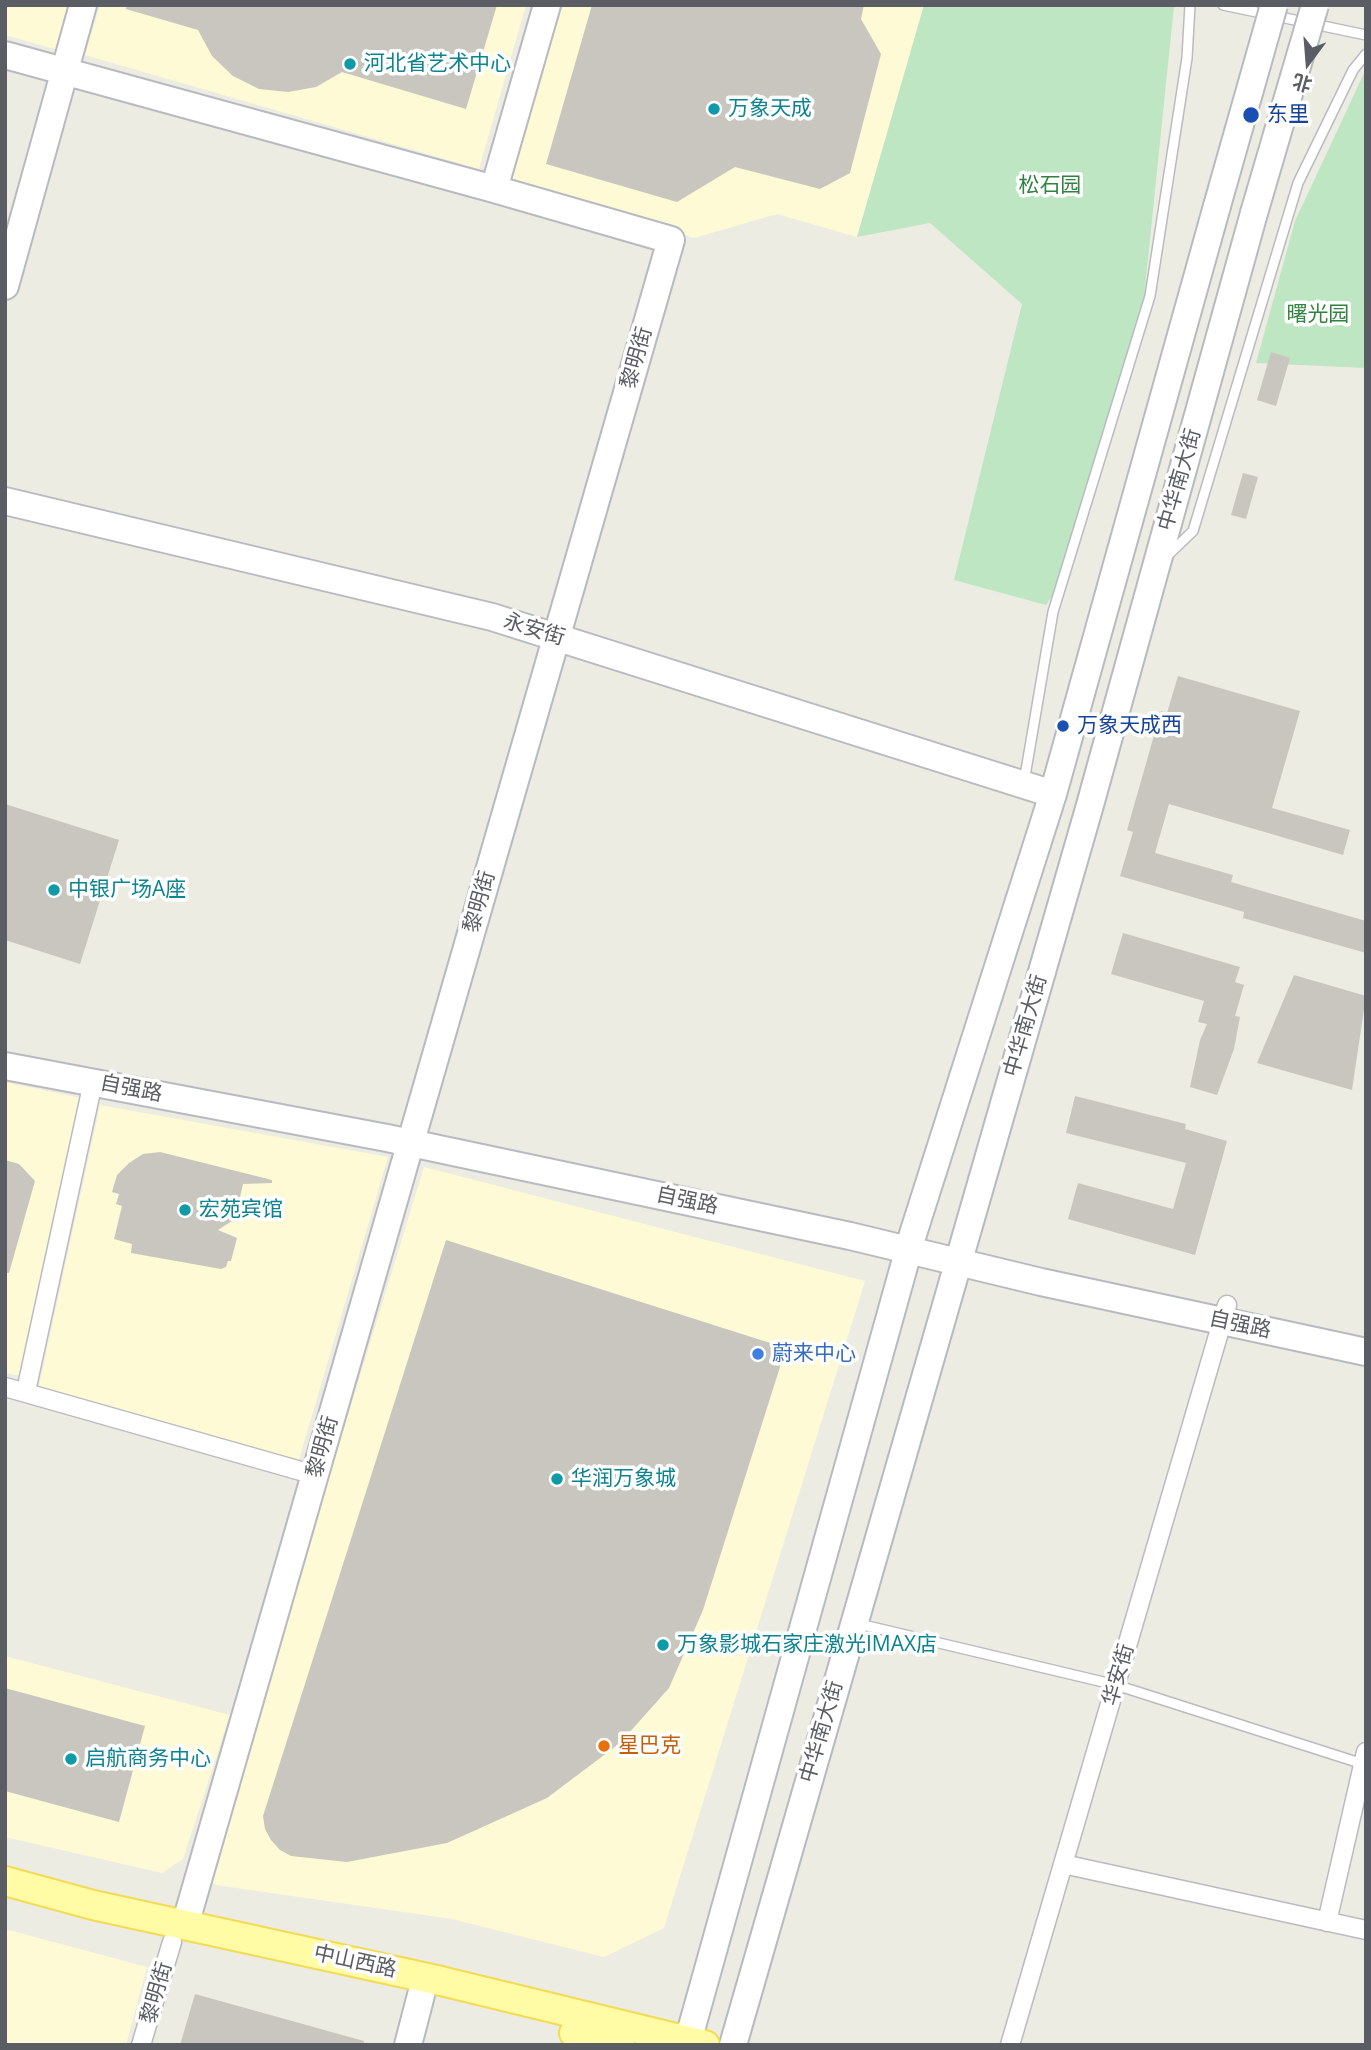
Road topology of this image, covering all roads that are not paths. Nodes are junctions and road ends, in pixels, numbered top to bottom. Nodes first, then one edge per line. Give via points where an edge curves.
1 (83, 5) edge
2 (547, 5) edge
3 (1190, 5) edge
4 (1223, 5) edge
5 (1275, 5) edge
6 (1315, 5) edge
7 (1366, 35) edge
8 (1366, 54) edge
9 (5, 55) edge
10 (65, 71) junction
11 (494, 189) junction
12 (5, 286) edge
13 (5, 501) edge
14 (1156, 567) junction
15 (556, 637) junction
16 (1024, 784) junction
17 (1054, 794) junction
18 (5, 1049) edge
19 (5, 1066) edge
20 (93, 1082) junction
21 (413, 1135) junction
22 (911, 1242) junction
23 (960, 1254) junction
24 (1225, 1313) junction
25 (1366, 1335) edge
26 (1366, 1352) edge
27 (5, 1387) edge
28 (26, 1391) junction
29 (315, 1475) junction
30 (854, 1623) junction
31 (1116, 1685) junction
32 (1364, 1758) edge
33 (1063, 1864) junction
34 (5, 1881) edge
35 (5, 1900) edge
36 (1327, 1922) junction
37 (1366, 1930) edge
38 (178, 1933) junction
39 (421, 1996) junction
40 (693, 2043) edge
41 (141, 2045) edge
42 (408, 2045) edge
43 (620, 2045) edge
44 (733, 2045) edge
45 (1010, 2045) edge

1 - 10 main road
2 - 11 main road
3 - 16 lane via 1187,58 1150,296 1053,612
4 - 7 lane
5 - 17 main road, 中华南大街, bridge
6 - 14 main road, 中华南大街, bridge
8 - 14 lane via 1353,69 1298,183 1193,531
9 - 10 main road
10 - 11 main road
10 - 12 main road
11 - 15 main road, 黎明街 via 671,240
13 - 15 main road, 永安街 via 492,617
14 - 23 main road, 中华南大街
15 - 16 main road, 永安街
15 - 21 main road, 黎明街
16 - 17 main road, 永安街
17 - 22 main road, 中华南大街
18 - 21 main road, 自强路
19 - 20 main road, 自强路
20 - 21 main road, 自强路
20 - 28 street
21 - 22 main road, 自强路
21 - 29 main road, 黎明街
22 - 23 main road, 自强路
22 - 40 main road, 中华南大街
23 - 24 main road, 自强路
23 - 30 main road, 中华南大街
24 - 25 main road, 自强路
24 - 26 main road, 自强路
24 - 31 street, 华安街
27 - 28 street
28 - 29 street
29 - 38 main road, 黎明街
30 - 31 lane
30 - 44 main road, 中华南大街
31 - 32 lane
31 - 33 street, 华安街
32 - 36 street
33 - 36 street
33 - 45 street, 华安街
34 - 38 main road, 中山西路
35 - 38 main road, 中山西路
36 - 37 street
38 - 39 main road, 中山西路
38 - 40 main road, 中山西路 via 441,1981
38 - 41 street, 黎明街
39 - 42 main road
39 - 43 main road, 中山西路

